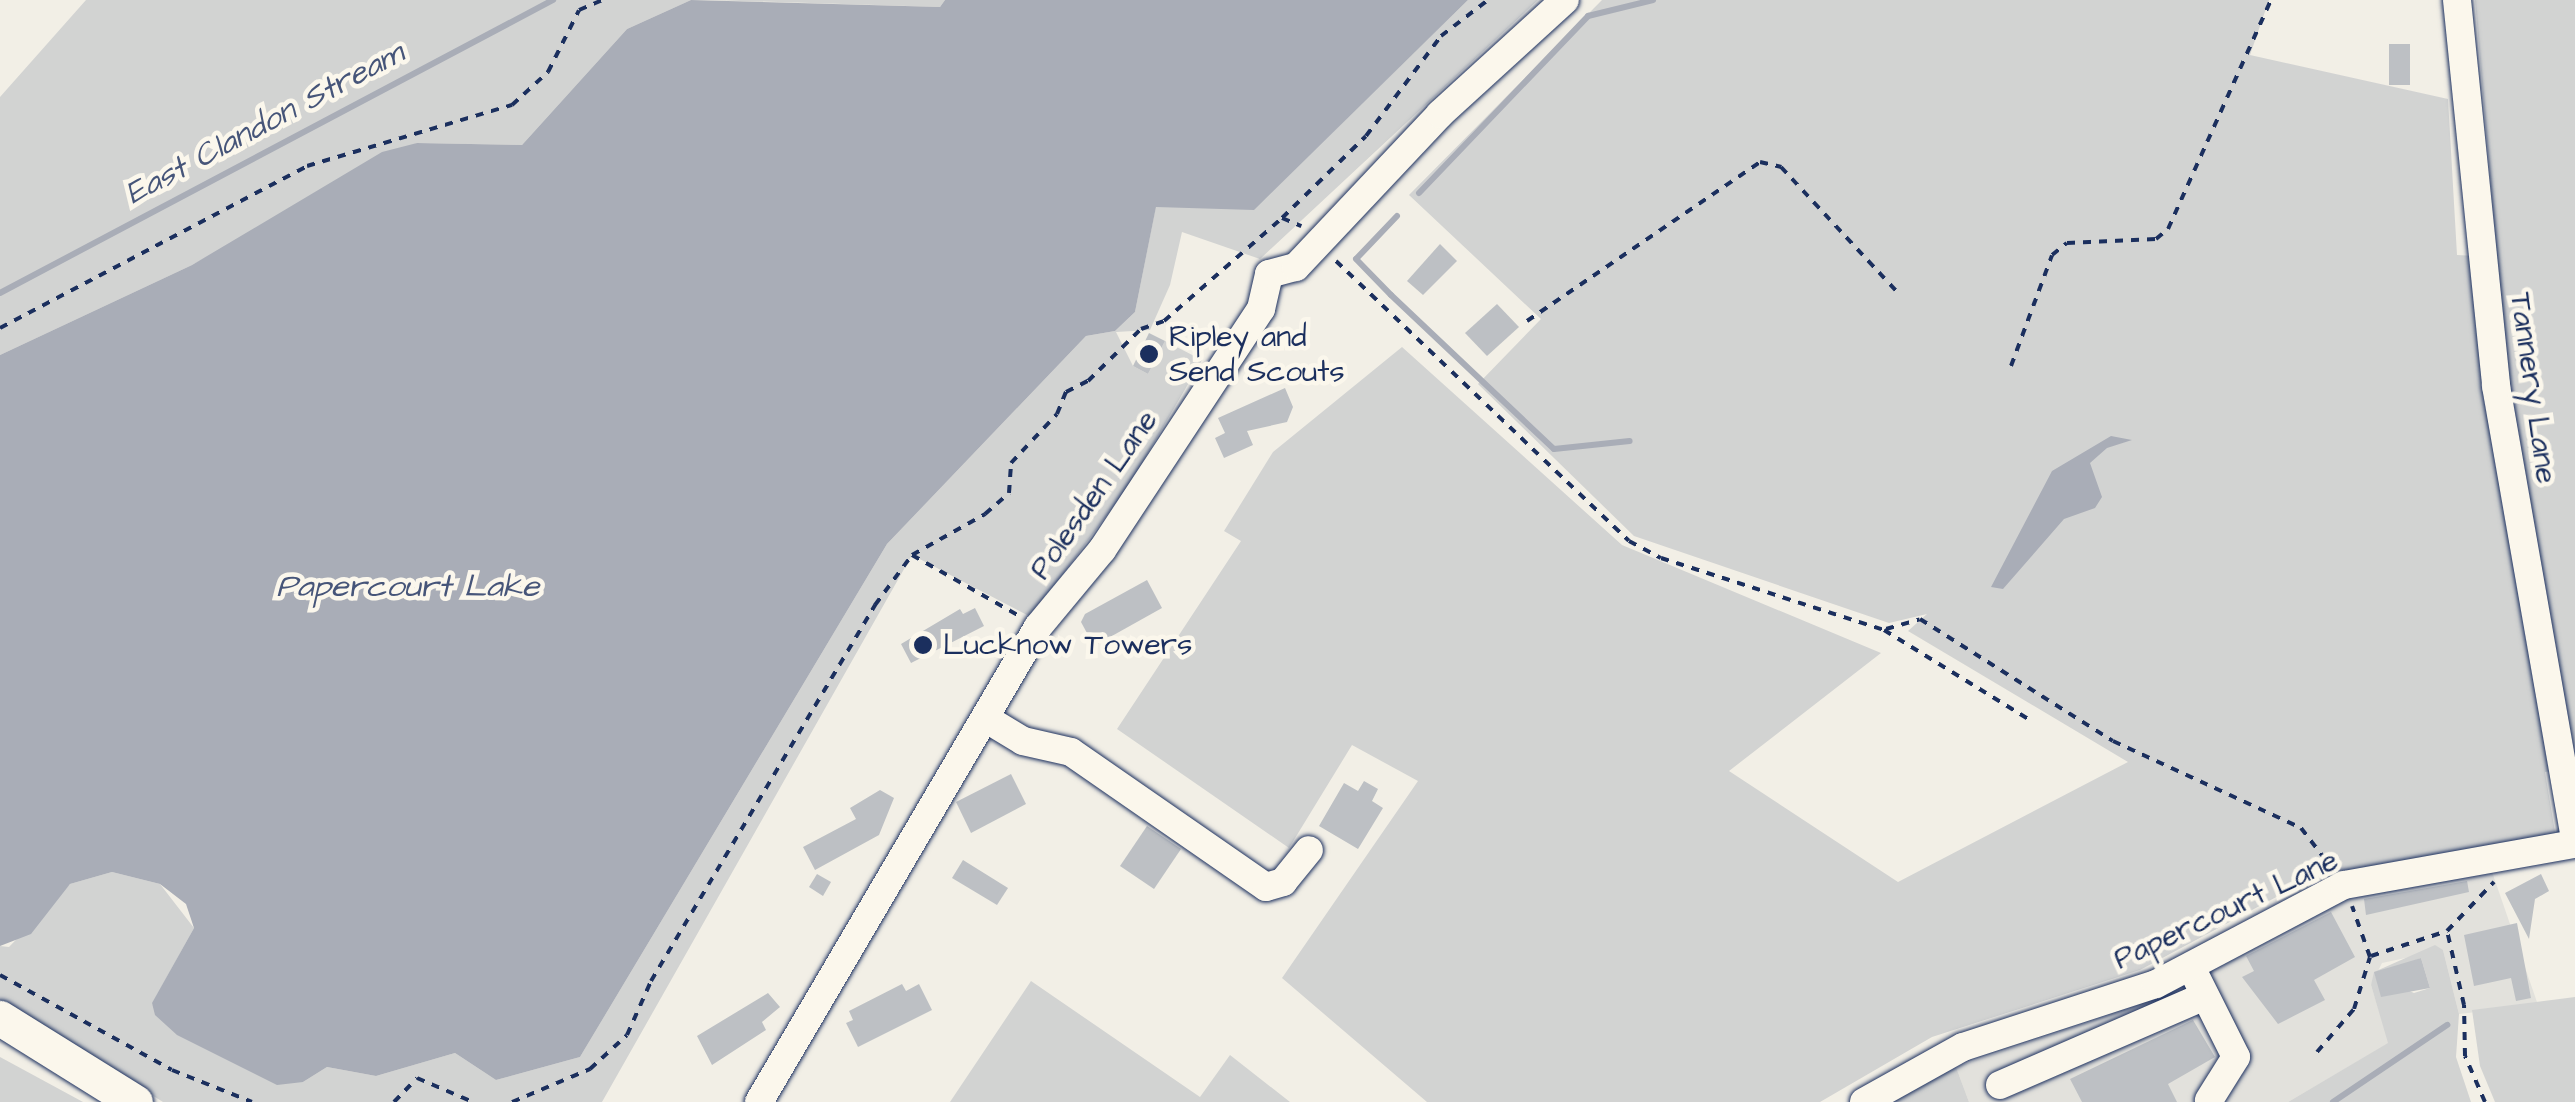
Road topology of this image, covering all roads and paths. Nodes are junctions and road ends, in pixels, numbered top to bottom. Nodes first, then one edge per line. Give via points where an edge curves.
1 (602, 0) edge
2 (1488, 0) edge
3 (1564, 0) edge
4 (2271, 0) edge
5 (2458, 0) edge
6 (1326, 234) junction
7 (1899, 294) dead end
8 (1527, 320) dead end
9 (0, 328) edge
10 (2011, 366) dead end
11 (912, 555) junction
12 (1038, 627) junction
13 (1884, 630) junction
14 (984, 718) junction
15 (2028, 719) dead end
16 (2575, 842) edge
17 (1309, 850) dead end
18 (2504, 856) junction
19 (2344, 885) junction
20 (2447, 930) junction
21 (2370, 957) junction
22 (2191, 968) junction
23 (0, 975) edge
24 (2205, 996) junction
25 (0, 1018) edge
26 (2317, 1052) dead end
27 (2000, 1084) dead end
28 (2209, 1100) edge
29 (135, 1102) edge
30 (252, 1102) edge
31 (394, 1102) edge
32 (472, 1102) edge
33 (512, 1102) edge
34 (759, 1102) edge
35 (1864, 1102) edge
36 (2484, 1102) edge

1 - 9 path via 579,10 548,72 512,104 307,166
2 - 11 path via 1440,36 1366,136 1282,218 1164,320 1141,328 1088,381 1066,392 1057,414 1011,463 1009,492 985,514
3 - 6 street, Polesden Lane via 1440,114
4 - 10 path via 2168,230 2156,239 2067,244 2052,256
5 - 16 street, Tannery Lane via 2496,386
6 - 12 street, Polesden Lane via 1296,267 1258,273 1265,301 1251,325 1102,550
6 - 13 path via 1337,266 1629,541 1661,558
7 - 8 path via 1781,166 1760,162
11 - 12 path
11 - 33 path via 875,605 651,981 627,1034 590,1069
12 - 14 street, Polesden Lane
13 - 15 path
13 - 19 path via 1920,619 2113,741 2301,828
14 - 17 street via 1023,742 1071,752 1266,887 1283,882
14 - 34 street, Polesden Lane
16 - 18 street, Papercourt Lane
18 - 19 street, Papercourt Lane
18 - 20 path via 2491,890
19 - 21 path
19 - 22 street, Papercourt Lane
20 - 21 path
20 - 36 path via 2464,1004 2465,1056
21 - 26 path via 2354,1009
22 - 24 street
22 - 35 street, Papercourt Lane via 1963,1046
23 - 30 path via 172,1070
24 - 27 street
24 - 28 street via 2236,1057
25 - 29 main road
31 - 32 path via 417,1078

